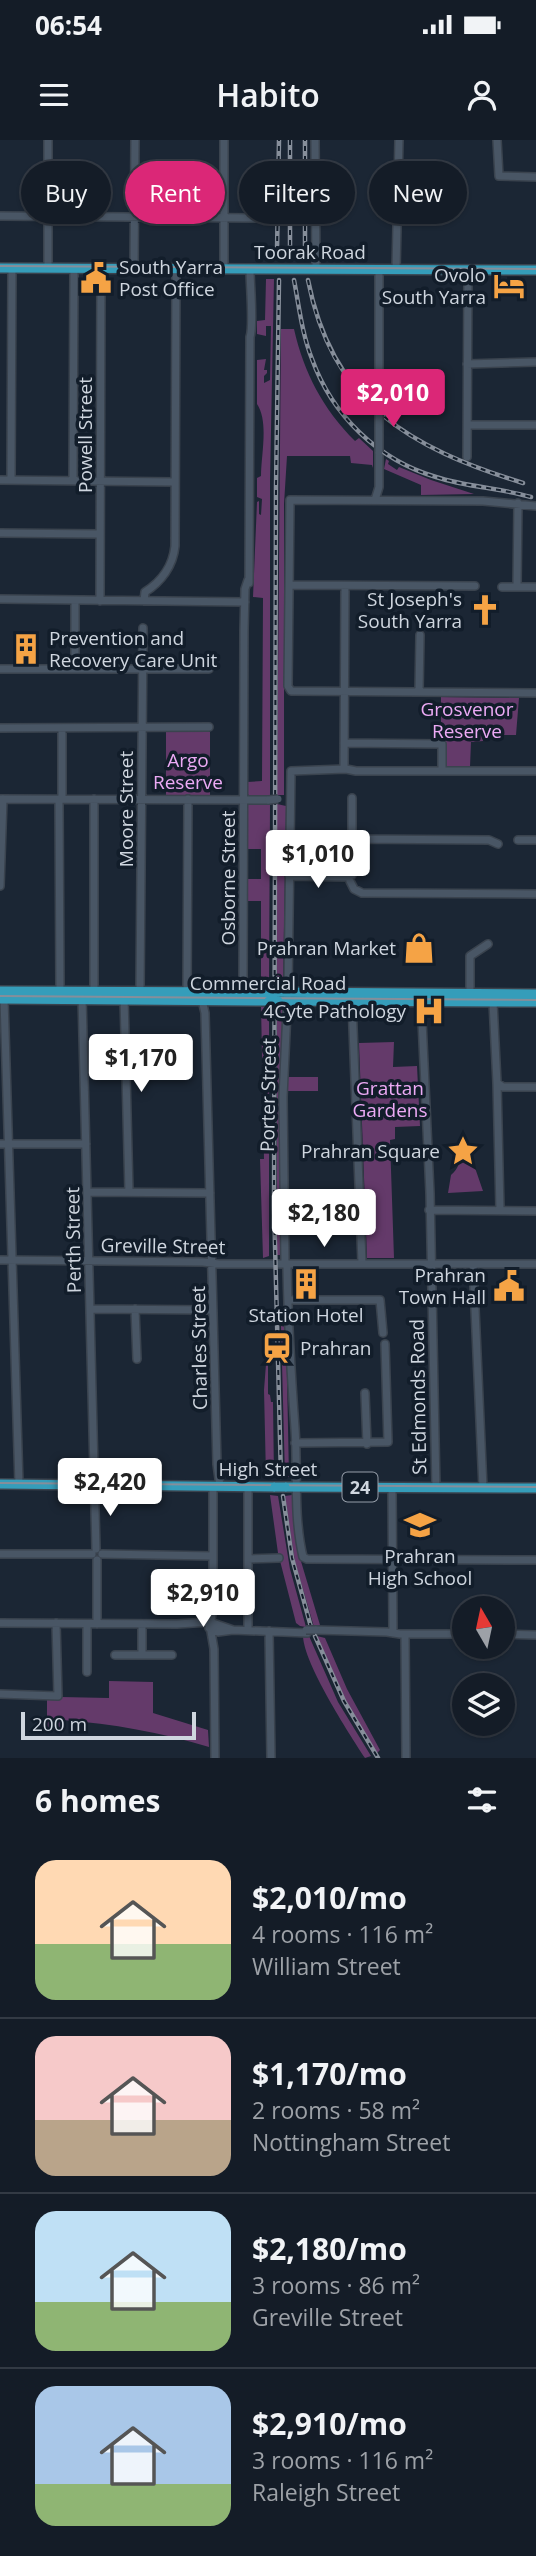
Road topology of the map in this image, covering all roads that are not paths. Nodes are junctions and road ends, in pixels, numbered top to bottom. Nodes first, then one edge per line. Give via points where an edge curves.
1 (48, 140) edge
2 (135, 140) edge
3 (224, 140) edge
4 (315, 140) edge
5 (399, 140) edge
6 (497, 140) edge
7 (48, 161) edge
8 (135, 161) edge
9 (224, 161) edge
10 (536, 177) edge
11 (0, 216) edge
12 (21, 216) edge
13 (48, 224) edge
14 (135, 224) edge
15 (224, 224) edge
16 (0, 268) edge
17 (12, 268) junction
18 (48, 268) junction
19 (74, 268) junction
20 (101, 268) junction
21 (134, 269) junction
22 (176, 269) junction
23 (224, 270) junction
24 (250, 270) junction
25 (316, 270) junction
26 (379, 270) junction
27 (396, 270) junction
28 (468, 270) junction
29 (536, 270) edge
30 (536, 362) edge
31 (467, 363) junction
32 (468, 425) junction
33 (536, 425) edge
34 (467, 457) dead end
35 (0, 480) edge
36 (11, 480) junction
37 (73, 480) junction
38 (100, 481) junction
39 (175, 482) junction
40 (375, 500) junction
41 (518, 503) junction
42 (536, 506) edge
43 (0, 533) edge
44 (100, 534) junction
45 (289, 585) junction
46 (345, 586) junction
47 (475, 586) dead end
48 (502, 587) dead end
49 (517, 587) junction
50 (536, 587) edge
51 (246, 599) junction
52 (0, 600) edge
53 (75, 600) junction
54 (100, 601) junction
55 (148, 601) junction
56 (143, 628) dead end
57 (420, 635) dead end
58 (0, 669) edge
59 (75, 669) junction
60 (142, 669) junction
61 (209, 669) dead end
62 (345, 692) junction
63 (419, 692) junction
64 (536, 693) edge
65 (209, 727) dead end
66 (0, 728) edge
67 (62, 728) junction
68 (142, 728) junction
69 (344, 743) junction
70 (344, 769) junction
71 (442, 771) junction
72 (536, 771) edge
73 (1, 799) edge
74 (94, 799) junction
75 (141, 799) junction
76 (188, 799) junction
77 (243, 799) junction
78 (352, 799) dead end
79 (60, 800) junction
80 (290, 800) junction
81 (352, 839) junction
82 (536, 839) edge
83 (518, 840) dead end
84 (498, 844) dead end
85 (289, 876) junction
86 (350, 878) junction
87 (0, 887) edge
88 (536, 894) edge
89 (488, 944) dead end
90 (60, 991) junction
91 (94, 991) junction
92 (140, 991) junction
93 (187, 992) junction
94 (243, 992) junction
95 (470, 994) junction
96 (536, 994) edge
97 (1, 996) edge
98 (279, 997) junction
99 (82, 998) junction
100 (124, 998) junction
101 (202, 1000) junction
102 (421, 1000) junction
103 (352, 1002) junction
104 (493, 1002) junction
105 (536, 1002) edge
106 (497, 1084) junction
107 (536, 1087) edge
108 (4, 1144) edge
109 (86, 1144) junction
110 (88, 1192) junction
111 (129, 1192) junction
112 (211, 1193) junction
113 (429, 1210) junction
114 (500, 1210) junction
115 (536, 1211) edge
116 (0, 1260) edge
117 (11, 1260) junction
118 (89, 1260) junction
119 (212, 1263) junction
120 (362, 1263) junction
121 (430, 1263) junction
122 (285, 1264) junction
123 (473, 1264) junction
124 (536, 1264) edge
125 (288, 1300) junction
126 (91, 1309) junction
127 (135, 1309) junction
128 (213, 1310) junction
129 (383, 1333) dead end
130 (385, 1344) dead end
131 (136, 1359) dead end
132 (365, 1393) dead end
133 (295, 1443) junction
134 (367, 1444) junction
135 (0, 1484) edge
136 (19, 1484) junction
137 (96, 1485) junction
138 (217, 1486) junction
139 (247, 1486) junction
140 (285, 1487) junction
141 (392, 1487) junction
142 (436, 1488) junction
143 (483, 1488) junction
144 (536, 1488) edge
145 (0, 1554) edge
146 (97, 1554) junction
147 (213, 1556) junction
148 (279, 1558) dead end
149 (248, 1559) junction
150 (392, 1559) junction
151 (536, 1560) edge
152 (0, 1623) edge
153 (56, 1623) junction
154 (87, 1624) junction
155 (97, 1624) junction
156 (142, 1624) junction
157 (214, 1627) junction
158 (248, 1630) junction
159 (270, 1631) junction
160 (393, 1633) junction
161 (405, 1634) junction
162 (452, 1634) edge
163 (515, 1634) edge
164 (536, 1634) edge
165 (115, 1655) dead end
166 (142, 1655) junction
167 (172, 1655) dead end
168 (87, 1672) dead end
169 (0, 1694) edge
170 (215, 1758) edge
171 (271, 1758) edge
172 (406, 1758) edge

1 - 7 street
2 - 8 street
3 - 9 street
4 - 25 street
5 - 27 street
6 - 10 street via 499,176
11 - 12 street
13 - 18 street
14 - 21 street
15 - 23 street
16 - 17 main road, Toorak Road
17 - 18 main road, Toorak Road
17 - 36 street
18 - 19 main road, Toorak Road
19 - 20 main road, Toorak Road
19 - 37 street
20 - 21 main road, Toorak Road
20 - 38 street, Powell Street
21 - 22 main road, Toorak Road
22 - 23 main road, Toorak Road
22 - 39 street
23 - 24 main road, Toorak Road
24 - 25 main road, Toorak Road
24 - 51 street, Osborne Street via 250,587
25 - 26 main road, Toorak Road
26 - 27 main road, Toorak Road
26 - 40 street, bridge via 379,487
27 - 28 main road, Toorak Road
28 - 29 main road, Toorak Road
28 - 31 street
30 - 31 street
31 - 32 street
32 - 33 street
32 - 34 street
35 - 36 street
36 - 37 street
37 - 38 street
38 - 39 street
38 - 44 street, Powell Street
39 - 55 street via 174,553
40 - 41 street
40 - 45 street via 290,500
41 - 42 street
41 - 49 street
43 - 44 street
44 - 54 street, Powell Street
45 - 46 street
45 - 62 street via 289,690
46 - 47 street
46 - 62 street
48 - 49 street
49 - 50 street
51 - 55 street
51 - 77 street, Osborne Street
52 - 53 street
53 - 54 street
53 - 59 street
54 - 55 street
56 - 60 street, Moore Street
57 - 63 street
58 - 59 street
59 - 60 street
60 - 61 street
60 - 68 street, Moore Street
62 - 63 street
62 - 69 street
63 - 64 street
65 - 68 street
66 - 67 street
67 - 68 street
67 - 79 street
68 - 75 street, Moore Street
69 - 70 street
69 - 71 street via 442,744
70 - 71 street
70 - 80 street, Porter Street via 291,771
71 - 72 street
73 - 79 street
73 - 87 street
74 - 75 street
74 - 79 street
74 - 91 street
75 - 76 street
75 - 92 street, Moore Street
76 - 77 street
76 - 93 street
77 - 80 street
77 - 94 street, Osborne Street
78 - 81 street
79 - 90 street
80 - 85 street, Porter Street
81 - 84 street via 489,840
81 - 86 street
82 - 83 street
85 - 86 street
85 - 98 street, Porter Street
86 - 88 street via 354,889 362,893
89 - 95 street via 470,956
90 - 91 main road, Commercial Road
90 - 97 main road, Commercial Road
91 - 92 main road, Commercial Road
92 - 93 main road, Commercial Road
93 - 94 main road, Commercial Road
94 - 98 main road, Commercial Road
95 - 96 main road, Commercial Road
95 - 98 main road, Commercial Road
97 - 99 main road, Commercial Road
97 - 108 street
98 - 101 main road, Commercial Road
98 - 103 main road, Commercial Road
98 - 122 street, Porter Street
99 - 100 main road, Commercial Road
99 - 109 street, Perth Street
100 - 101 main road, Commercial Road
100 - 111 street
101 - 112 street, Charles Street
102 - 103 main road, Commercial Road
102 - 104 main road, Commercial Road
102 - 113 street, St Edmonds Road
103 - 120 street
104 - 105 main road, Commercial Road
104 - 106 street
106 - 107 street
106 - 114 street
108 - 109 street
108 - 117 street
109 - 110 street, Perth Street
110 - 111 street
110 - 118 street, Perth Street
111 - 112 street
112 - 119 street, Charles Street
113 - 114 street
113 - 121 street, St Edmonds Road
114 - 115 street
116 - 117 street, Greville Street
117 - 118 street, Greville Street
117 - 136 street
118 - 119 street, Greville Street
118 - 126 street, Perth Street
119 - 122 street, Greville Street
119 - 128 street, Charles Street
120 - 121 street, Greville Street
120 - 122 street, Greville Street
121 - 123 street, Greville Street
121 - 142 street, St Edmonds Road
122 - 125 street, Porter Street
123 - 124 street, Greville Street
123 - 143 street
125 - 129 street via 380,1300
125 - 133 street, Porter Street
126 - 127 street
126 - 137 street, Perth Street
127 - 128 street
127 - 131 street
128 - 138 street, Charles Street
130 - 134 street via 388,1441
132 - 134 street
133 - 134 street
133 - 140 street, Porter Street
135 - 136 main road, High Street / 24
136 - 137 main road, High Street / 24
137 - 138 main road, High Street / 24
137 - 146 street, Perth Street
138 - 139 main road, High Street / 24
138 - 147 street, Charles Street
139 - 140 main road, High Street / 24
139 - 149 street
140 - 141 main road, High Street / 24
140 - 150 street, Porter Street via 304,1558
141 - 142 main road, High Street / 24
141 - 150 street
142 - 143 main road, High Street / 24
143 - 144 main road, High Street / 24
145 - 146 street
146 - 147 street
146 - 155 street, Perth Street
147 - 157 street, Charles Street
148 - 149 street
149 - 158 street
150 - 151 street
150 - 160 street
152 - 153 street
153 - 154 street
153 - 169 street via 58,1696
154 - 155 street
154 - 168 street
155 - 156 street
156 - 157 street
156 - 166 street
157 - 158 street
157 - 170 street
158 - 159 street
159 - 160 street
159 - 171 street
160 - 161 street
161 - 162 street
161 - 172 street
163 - 164 street
165 - 166 street
166 - 167 street

